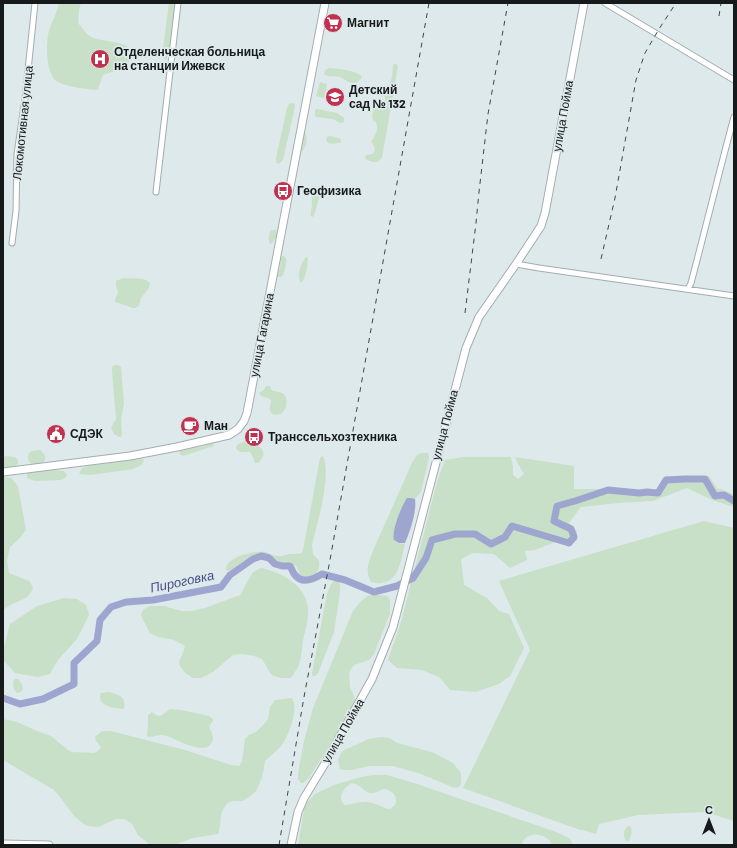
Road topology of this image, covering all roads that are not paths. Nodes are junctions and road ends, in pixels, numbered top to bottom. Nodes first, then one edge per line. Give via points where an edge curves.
1 (35, 3) edge
2 (178, 3) edge
3 (325, 3) edge
4 (584, 3) edge
5 (604, 3) edge
6 (734, 80) edge
7 (734, 117) edge
8 (156, 192) dead end
9 (12, 243) dead end
10 (516, 264) junction
11 (688, 289) junction
12 (734, 296) edge
13 (3, 472) edge
14 (3, 844) edge
15 (48, 845) edge
16 (291, 845) edge

1 - 9 street, Локомотивная улица via 17,154 16,211
2 - 8 street
3 - 13 main road, улица Гагарина via 247,413 242,424 229,435 177,447 130,456
4 - 10 main road, улица Пойма via 545,213 541,226
5 - 6 street
7 - 11 street
10 - 11 street
10 - 16 main road, улица Пойма via 479,317 466,348 393,627 372,680 304,798 298,812
11 - 12 street
14 - 15 main road

